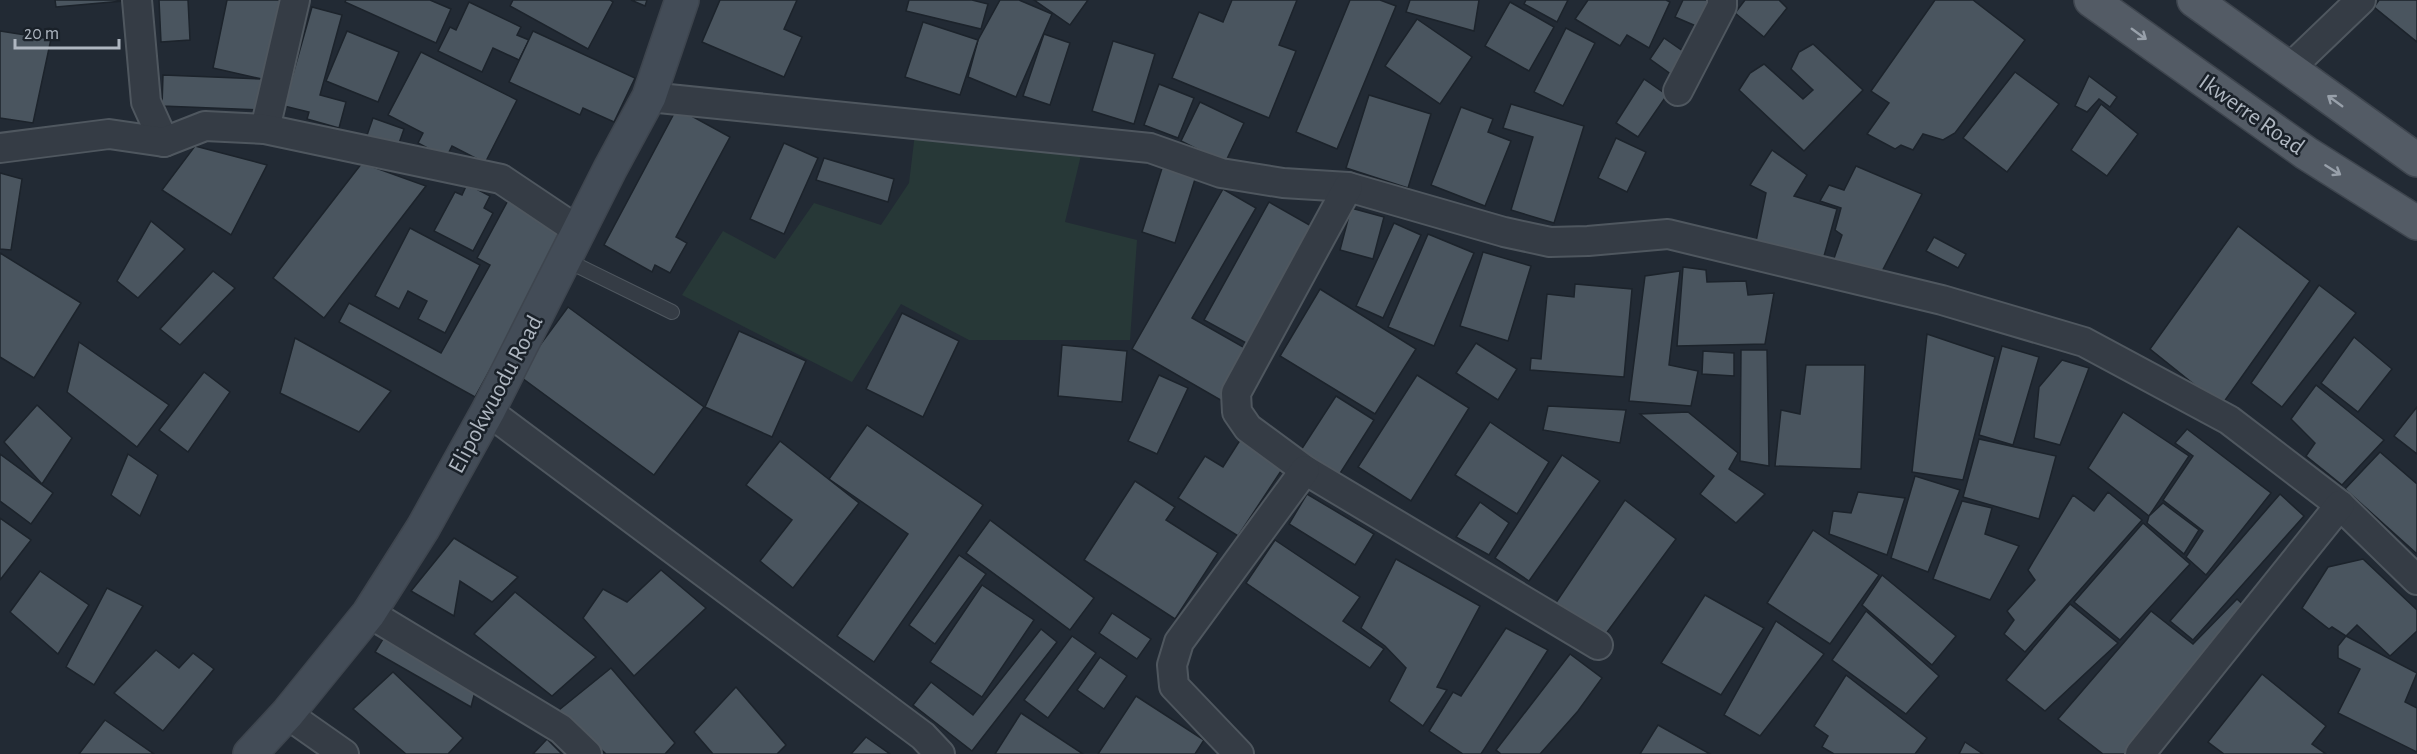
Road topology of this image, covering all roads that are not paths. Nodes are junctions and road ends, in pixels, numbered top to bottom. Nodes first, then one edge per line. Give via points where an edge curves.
1 (137, 0) edge
2 (295, 0) edge
3 (682, 0) edge
4 (1722, 0) edge
5 (2091, 0) edge
6 (2194, 0) edge
7 (2361, 0) edge
8 (2290, 68) junction
9 (1678, 91) dead end
10 (649, 97) junction
11 (265, 129) junction
12 (164, 142) junction
13 (0, 148) edge
14 (2417, 160) edge
15 (1348, 187) junction
16 (2417, 223) edge
17 (573, 246) junction
18 (672, 312) dead end
19 (488, 411) junction
20 (1305, 470) junction
21 (2340, 505) junction
22 (2417, 580) edge
23 (369, 613) junction
24 (1598, 645) dead end
25 (287, 714) junction
26 (250, 754) edge
27 (344, 754) edge
28 (587, 754) edge
29 (940, 754) edge
30 (1239, 754) edge
31 (2140, 754) edge

1 - 12 street via 146,102
2 - 11 street
3 - 10 street, Elipokwuodu Road
4 - 9 street
5 -> 16 main road, Ikwerre Road via 2306,153
6 - 8 main road
7 - 8 street
14 -> 8 main road
10 - 15 street via 1150,148 1221,173 1283,183
10 - 17 street, Elipokwuodu Road
11 - 12 street via 205,126
11 - 17 street via 501,179
12 - 13 street via 109,134
15 - 20 street via 1236,393 1237,412 1248,428
15 - 21 street via 1550,242 1668,234 1942,300 2084,342 2229,420
17 - 18 lane
17 - 19 street, Elipokwuodu Road
19 - 23 street, Elipokwuodu Road via 423,528
19 - 29 street via 923,736
20 - 24 street
20 - 30 street via 1179,642 1172,664 1174,686
21 - 22 street
21 - 31 street
23 - 25 street, Elipokwuodu Road
23 - 28 street via 561,729
25 - 26 street, Elipokwuodu Road
25 - 27 street

